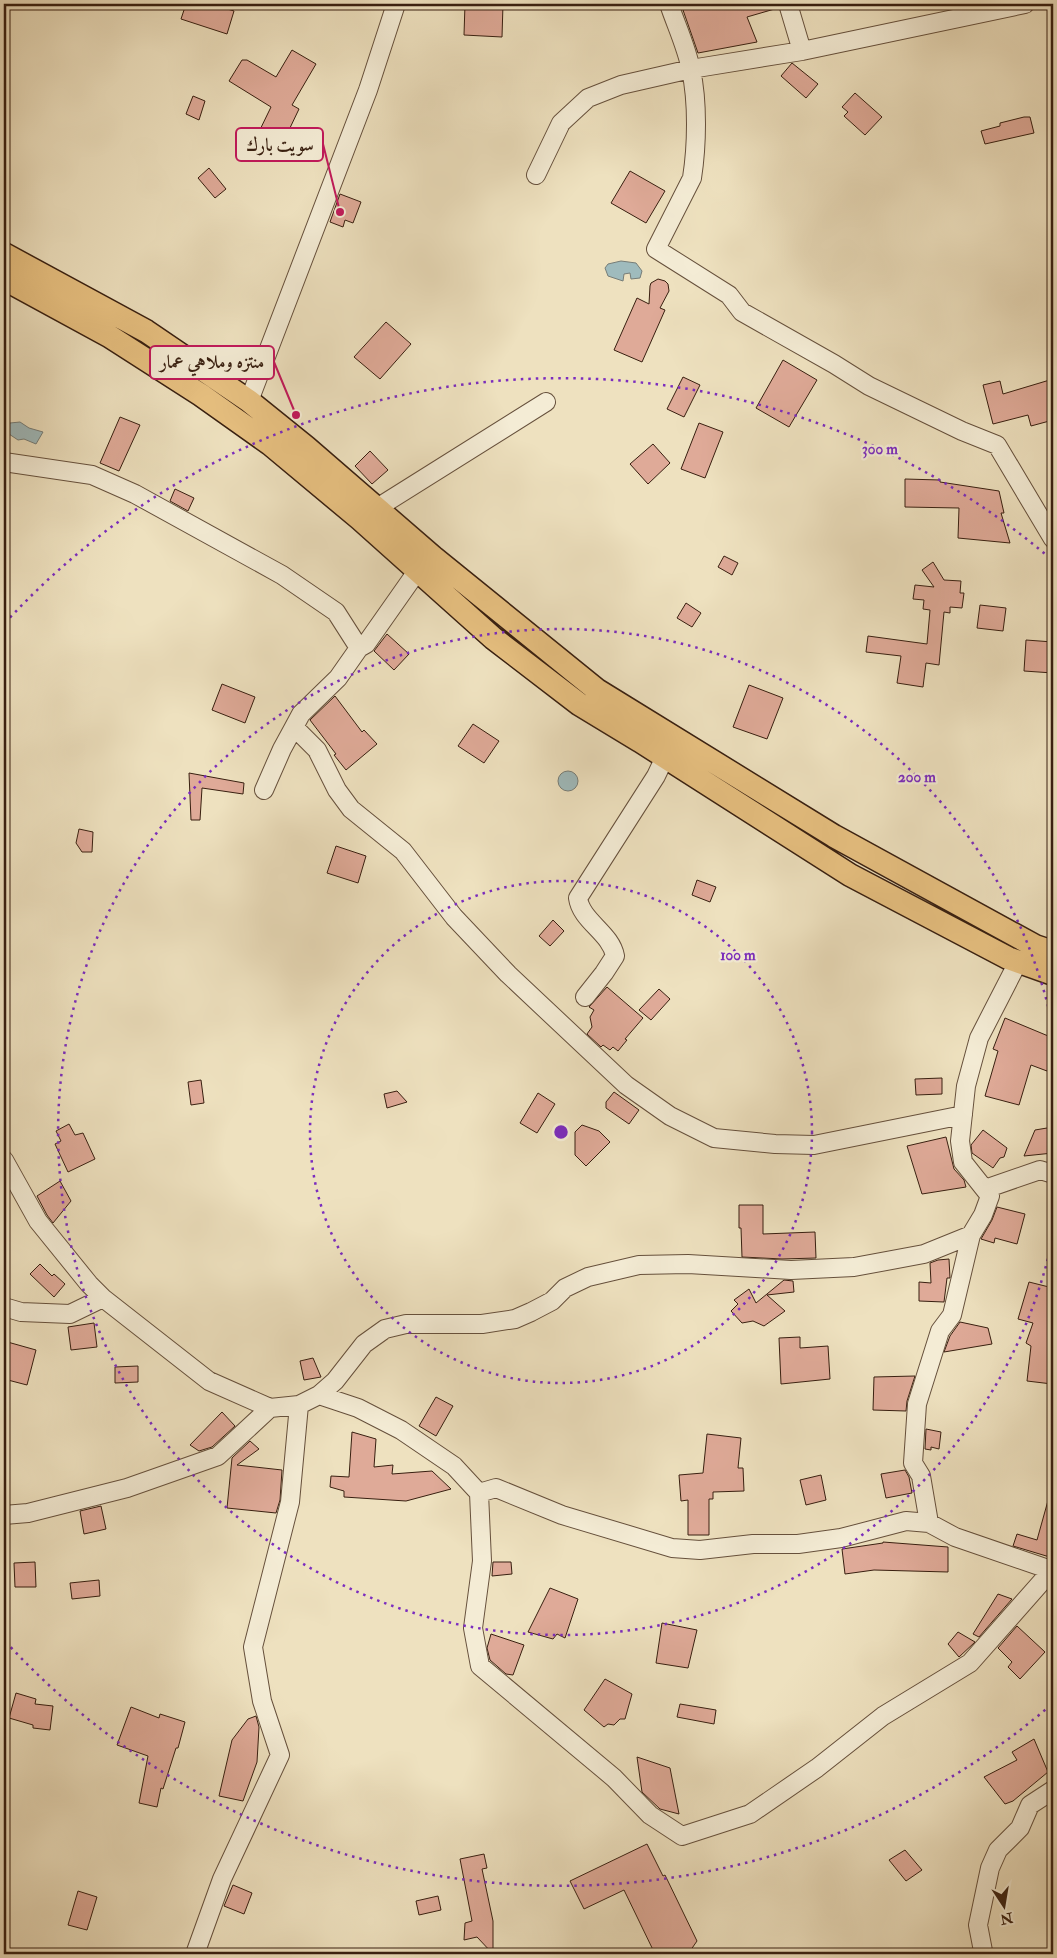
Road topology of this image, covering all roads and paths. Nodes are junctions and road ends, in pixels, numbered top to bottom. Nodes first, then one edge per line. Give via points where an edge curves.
1 (396, 4) edge
2 (669, 4) edge
3 (788, 4) edge
4 (1025, 4) edge
5 (802, 51) junction
6 (691, 70) junction
7 (536, 175) dead end
8 (4, 254) edge
9 (4, 279) edge
10 (249, 401) junction
11 (546, 402) dead end
12 (4, 462) edge
13 (377, 508) junction
14 (1053, 540) edge
15 (418, 570) junction
16 (359, 648) junction
17 (294, 727) junction
18 (665, 757) junction
19 (264, 790) dead end
20 (1053, 952) edge
21 (1018, 962) junction
22 (1053, 974) edge
23 (585, 997) dead end
24 (963, 1115) junction
25 (4, 1160) edge
26 (1053, 1174) edge
27 (8, 1179) edge
28 (985, 1189) junction
29 (971, 1234) junction
30 (103, 1298) junction
31 (4, 1307) edge
32 (320, 1395) junction
33 (299, 1405) junction
34 (270, 1408) junction
35 (479, 1493) junction
36 (4, 1515) edge
37 (929, 1523) junction
38 (1052, 1569) edge
39 (1053, 1790) edge
40 (983, 1951) dead end
41 (195, 1954) edge

1 - 10 street via 368,90
2 - 6 street
3 - 5 street
4 - 5 street
5 - 6 street
6 - 7 street via 621,85 588,98 561,123
6 - 14 street via 695,108 692,178 656,249 729,296 742,312 869,386 997,445
8 - 10 main road via 146,331
9 - 15 main road via 109,336 201,395 270,444
10 - 13 main road
11 - 13 street
12 - 16 street via 92,475 135,494 282,575 328,606 336,612
13 - 20 main road via 598,690 834,836 1034,946
15 - 16 street via 366,644
15 - 18 main road via 494,638 579,704
16 - 17 street via 338,678 301,714
17 - 19 street
17 - 24 street via 317,750 337,790 351,808 402,851 444,905 508,974 626,1086 670,1116 714,1138 814,1145
18 - 21 main road via 850,875
18 - 23 street via 578,898 578,904 614,947 615,956
21 - 22 main road
21 - 24 street via 979,1038 966,1086
24 - 28 street via 960,1142 963,1162
25 - 27 street
26 - 28 street via 1040,1170
27 - 30 street via 38,1221
28 - 29 street via 990,1196
29 - 32 street via 924,1254 854,1267 791,1270 688,1264 639,1265 613,1270 565,1288 552,1300 515,1319 482,1324 406,1324 385,1329 364,1344
29 - 37 street via 952,1315 940,1331 917,1404 913,1463 922,1476
30 - 31 street via 70,1314 21,1312
30 - 34 street via 208,1381
32 - 33 street
32 - 35 street via 358,1408 402,1430 454,1466
33 - 34 street
33 - 41 street via 290,1502 253,1647 262,1701 280,1755 222,1879
34 - 36 street via 218,1456 127,1488 28,1513
35 - 37 street via 496,1488 562,1515 672,1548 691,1550 752,1544 798,1544 841,1538 906,1521
35 - 38 street via 482,1561 473,1628 480,1666 614,1778 650,1814 682,1836 750,1814 818,1768 883,1716 970,1663
37 - 38 street via 955,1537
39 - 40 street via 1030,1805 1020,1828 998,1850 990,1868 978,1925

